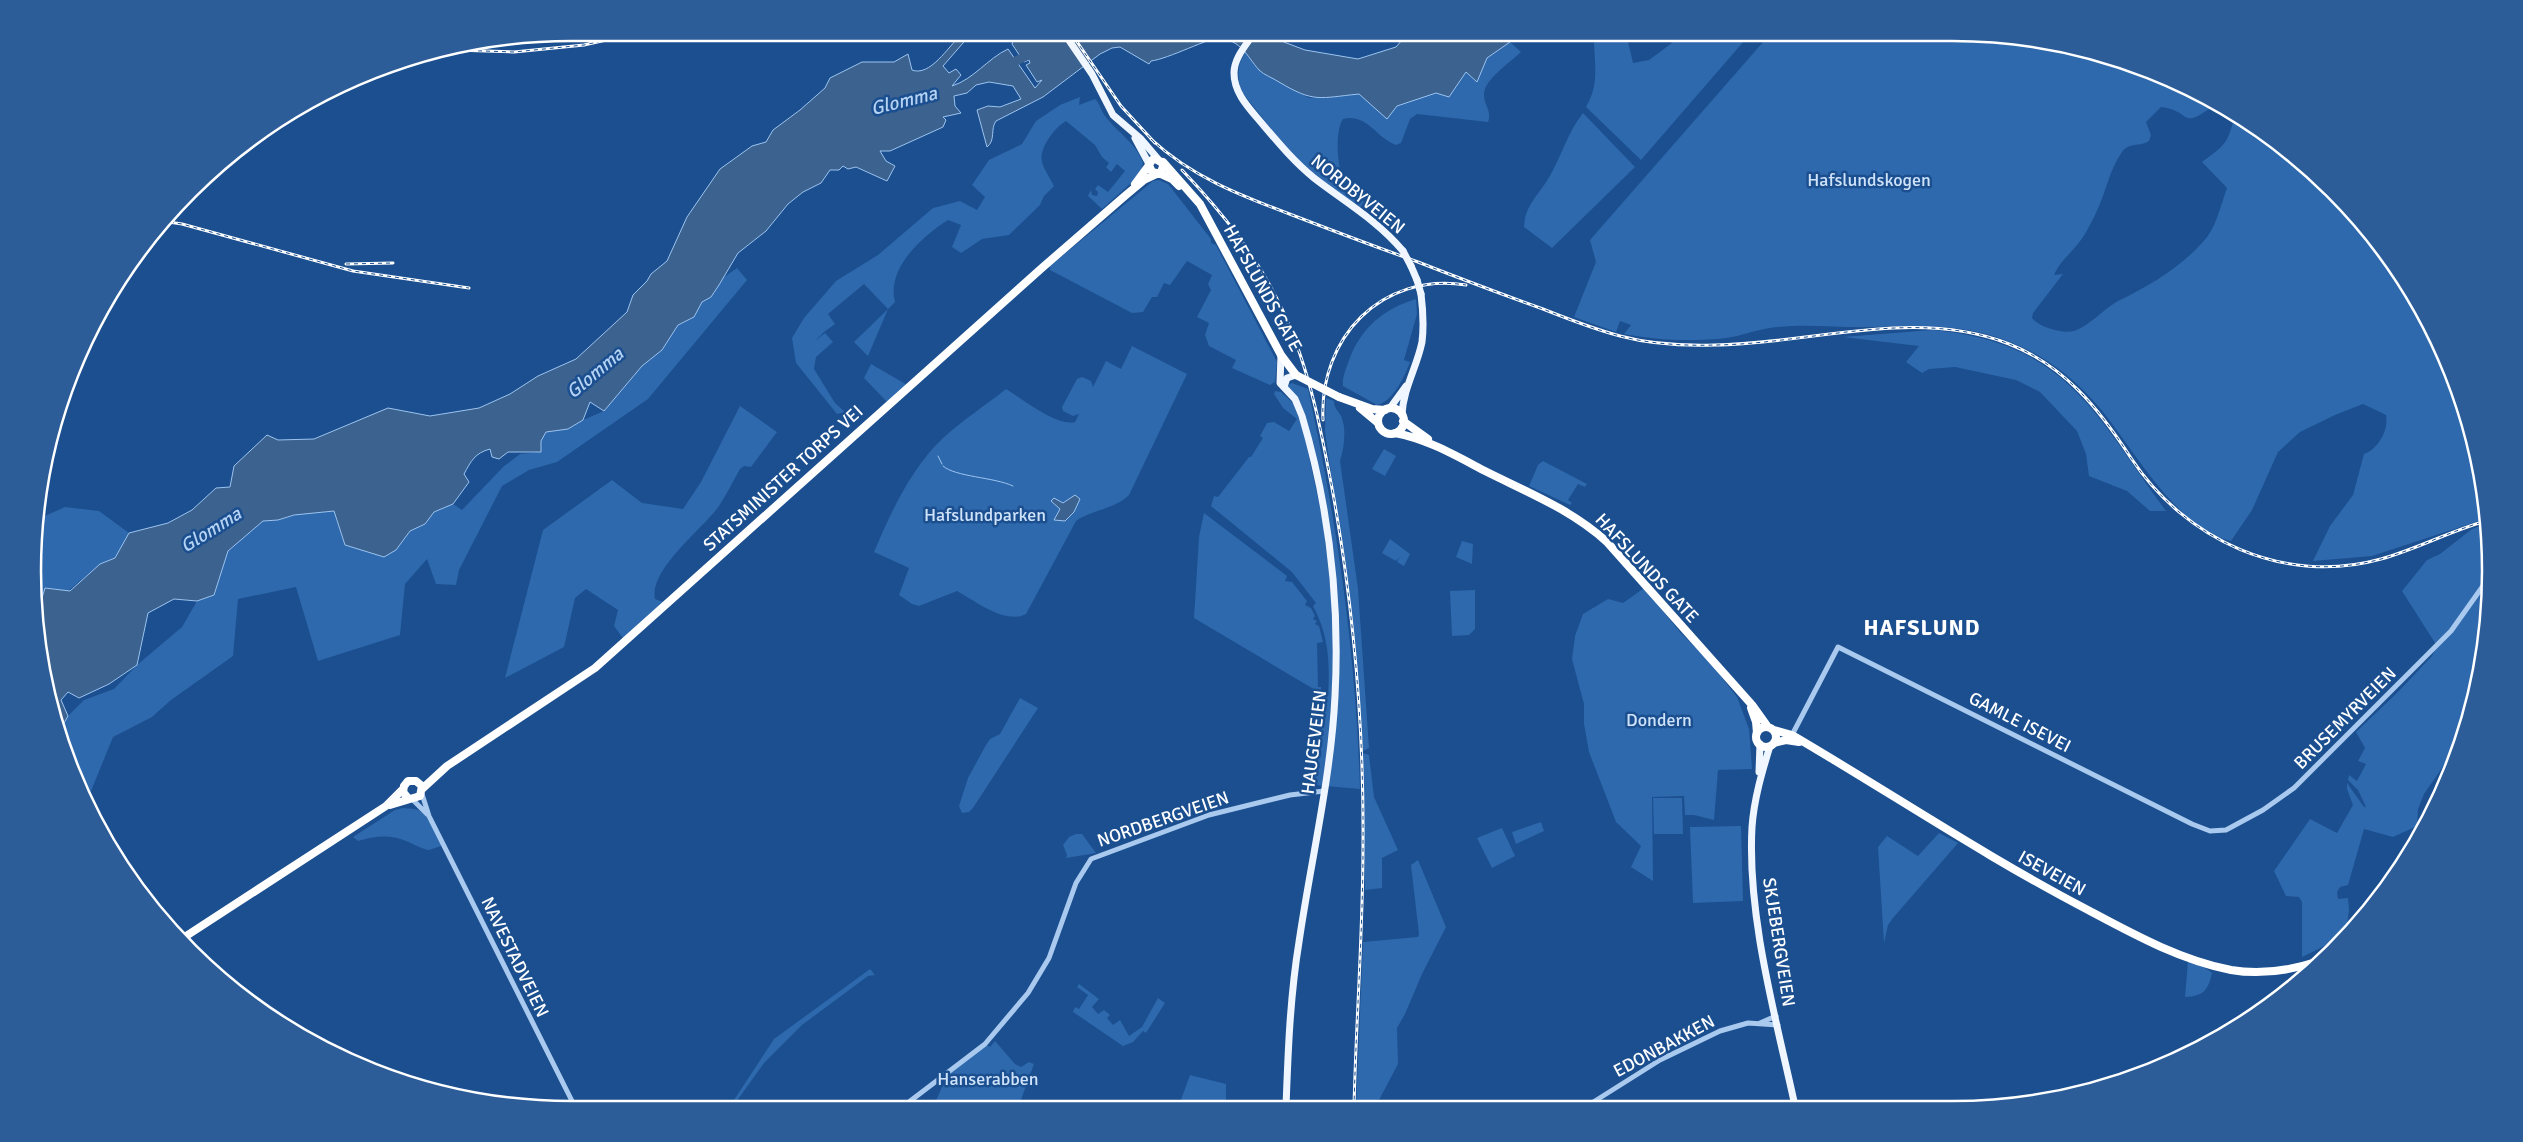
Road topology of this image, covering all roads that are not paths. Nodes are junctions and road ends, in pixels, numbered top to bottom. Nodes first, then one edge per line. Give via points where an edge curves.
1 (1070, 41) edge
2 (1248, 41) edge
3 (1131, 131) junction
4 (1161, 161) junction
5 (1149, 165) junction
6 (1158, 173) junction
7 (1126, 195) junction
8 (1205, 215) junction
9 (1281, 355) junction
10 (1296, 375) junction
11 (1410, 379) junction
12 (1284, 387) junction
13 (1339, 396) junction
14 (1387, 409) junction
15 (1403, 418) junction
16 (1378, 422) junction
17 (1396, 433) junction
18 (1455, 455) junction
19 (2482, 588) edge
20 (1745, 698) junction
21 (1771, 728) junction
22 (1757, 733) junction
23 (1792, 735) junction
24 (1760, 744) junction
25 (1772, 744) junction
26 (1809, 746) junction
27 (447, 766) junction
28 (416, 780) junction
29 (1759, 782) junction
30 (403, 789) junction
31 (422, 791) junction
32 (1324, 791) junction
33 (410, 798) junction
34 (386, 806) junction
35 (429, 816) junction
36 (2189, 822) joint
37 (187, 936) edge
38 (2305, 965) edge
39 (2300, 967) junction
40 (2304, 967) edge
41 (1776, 1016) junction
42 (1759, 1023) junction
43 (1778, 1025) junction
44 (572, 1101) edge
45 (910, 1101) edge
46 (1286, 1101) edge
47 (1594, 1101) edge
48 (1794, 1101) edge

1 - 3 main road via 1092,74 1112,115
2 - 11 main road, NORDBYVEIEN, bridge via 1235,65 1235,79 1237,89 1251,110 1291,157 1374,222 1403,251 1411,266 1421,294 1424,321
3 - 4 main road
3 - 5 main road
4 - 5 highway via 1152,160
4 - 6 highway via 1163,168
4 - 8 highway, HAFSLUNDS GATE via 1196,198
5 - 6 highway via 1150,170
5 - 7 highway, STATSMINISTER TORPS VEI
6 - 7 highway, STATSMINISTER TORPS VEI
6 - 8 highway, HAFSLUNDS GATE via 1172,179
7 - 27 highway, STATSMINISTER TORPS VEI via 595,668
8 - 9 highway, HAFSLUNDS GATE
9 - 10 highway, HAFSLUNDS GATE
9 - 12 main road, HAUGEVEIEN via 1280,381
10 - 12 main road via 1287,378
10 - 13 highway, bridge
11 - 14 main road, NORDBYVEIEN
11 - 15 main road, NORDBYVEIEN
12 - 32 main road, HAUGEVEIEN via 1298,404 1306,430 1332,561 1336,689
13 - 14 highway via 1372,408
13 - 16 highway
14 - 15 highway via 1397,410
14 - 16 highway via 1379,415
15 - 17 highway
15 - 18 highway, HAFSLUNDS GATE
16 - 17 highway via 1383,431
17 - 18 highway, HAFSLUNDS GATE
18 - 20 highway, HAFSLUNDS GATE via 1569,512 1588,525
19 - 36 street, BRUSEMYRVEIEN via 2451,631 2294,788 2226,830 2210,831
20 - 21 highway, HAFSLUNDS GATE
20 - 22 highway, HAFSLUNDS GATE via 1754,715
21 - 22 highway via 1762,728
21 - 23 highway, ISEVEIEN
21 - 25 highway via 1776,738
22 - 24 highway
23 - 26 highway, ISEVEIEN
23 - 36 street, GAMLE ISEVEI via 1838,647
24 - 25 highway
24 - 29 main road, SKJEBERGVEIEN
25 - 26 highway, ISEVEIEN via 1786,740
25 - 29 main road, SKJEBERGVEIEN
26 - 39 highway, ISEVEIEN via 2032,880 2167,950 2242,972 2273,972
27 - 28 highway, STATSMINISTER TORPS VEI
27 - 31 highway, STATSMINISTER TORPS VEI
28 - 30 highway via 408,781
28 - 31 highway
29 - 41 main road, SKJEBERGVEIEN via 1752,827 1754,876 1763,950
30 - 33 highway
30 - 34 highway
31 - 33 highway via 418,798
31 - 35 street, NAVESTADVEIEN
32 - 45 street, NORDBERGVEIEN via 1290,795 1209,815 1091,859 1076,883 1049,958 1028,993 985,1044
32 - 46 main road, HAUGEVEIEN via 1293,984
33 - 34 highway
33 - 35 street, NAVESTADVEIEN
34 - 37 highway
35 - 44 street, NAVESTADVEIEN
38 - 39 highway, ISEVEIEN
39 - 40 highway, ISEVEIEN
41 - 42 street, EDONBAKKEN
41 - 43 main road, SKJEBERGVEIEN
42 - 43 street, EDONBAKKEN
42 - 47 street, EDONBAKKEN via 1730,1027 1683,1048
43 - 48 main road, SKJEBERGVEIEN

